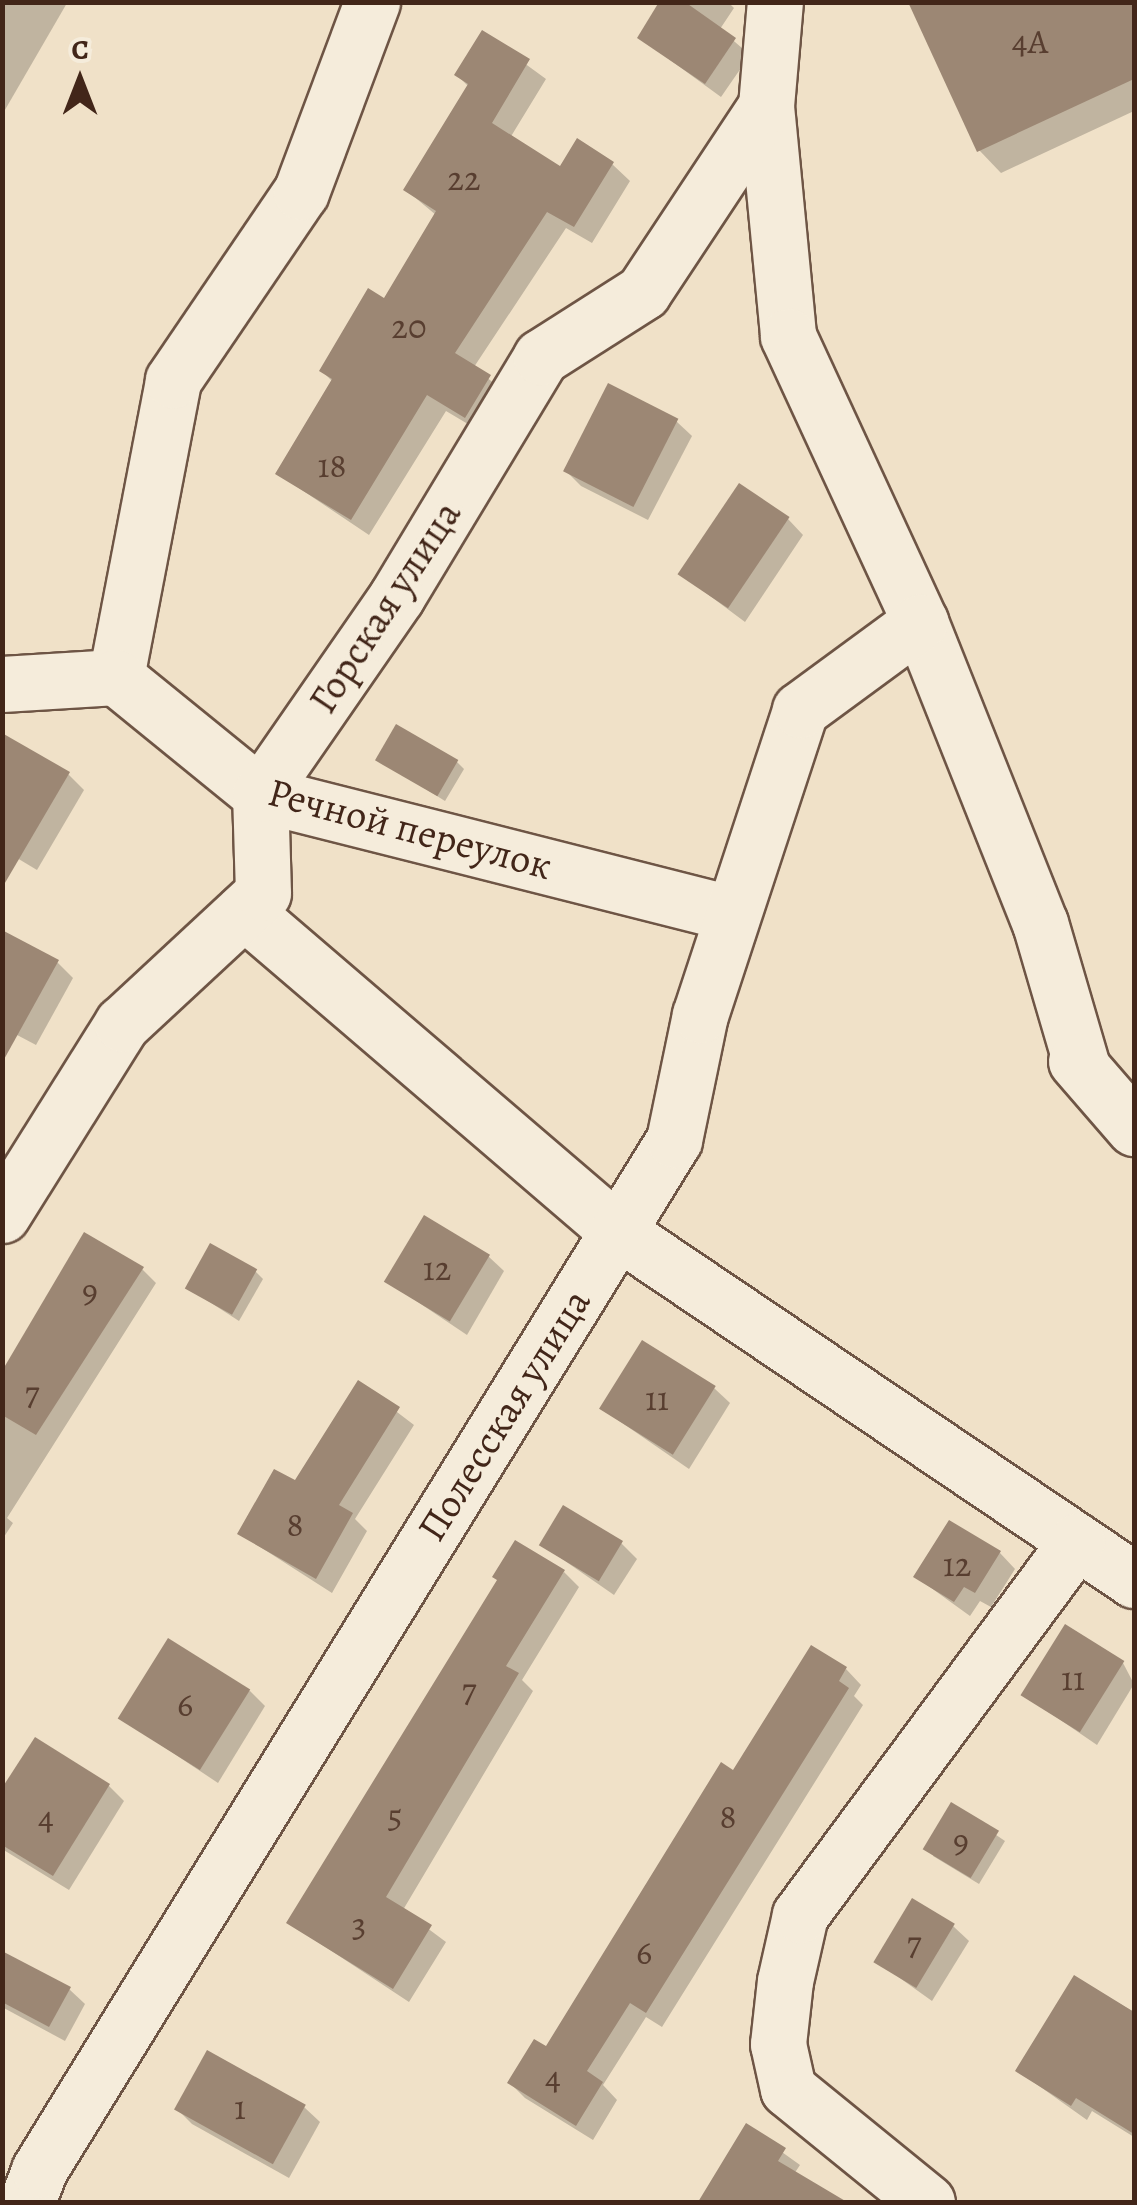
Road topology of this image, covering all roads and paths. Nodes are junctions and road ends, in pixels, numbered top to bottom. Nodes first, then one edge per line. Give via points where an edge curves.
1 (372, 2) edge
2 (775, 2) edge
3 (766, 106) junction
4 (920, 622) junction
5 (116, 677) junction
6 (2, 684) edge
7 (260, 794) junction
8 (244, 911) junction
9 (731, 912) junction
10 (1134, 1128) edge
11 (2, 1215) edge
12 (618, 1232) junction
13 (1077, 1541) junction
14 (1134, 1580) edge
15 (27, 2202) edge
16 (927, 2202) edge

1 - 5 street via 301,192 173,380
2 - 3 street, Горская улица
3 - 4 street via 788,336
3 - 7 street, Горская улица via 643,292 541,356 397,596
4 - 9 street, Полесская улица via 800,710
4 - 10 street via 1040,923 1078,1062
5 - 6 street
5 - 7 street, Речной переулок
7 - 8 street via 263,893
7 - 9 street, Речной переулок
8 - 11 street via 122,1024
8 - 12 street
9 - 12 street, Полесская улица via 700,1015 674,1140
12 - 13 street
12 - 15 street, Полесская улица via 40,2170
13 - 14 street
13 - 16 street via 800,1915 796,1932 778,2044 788,2089

